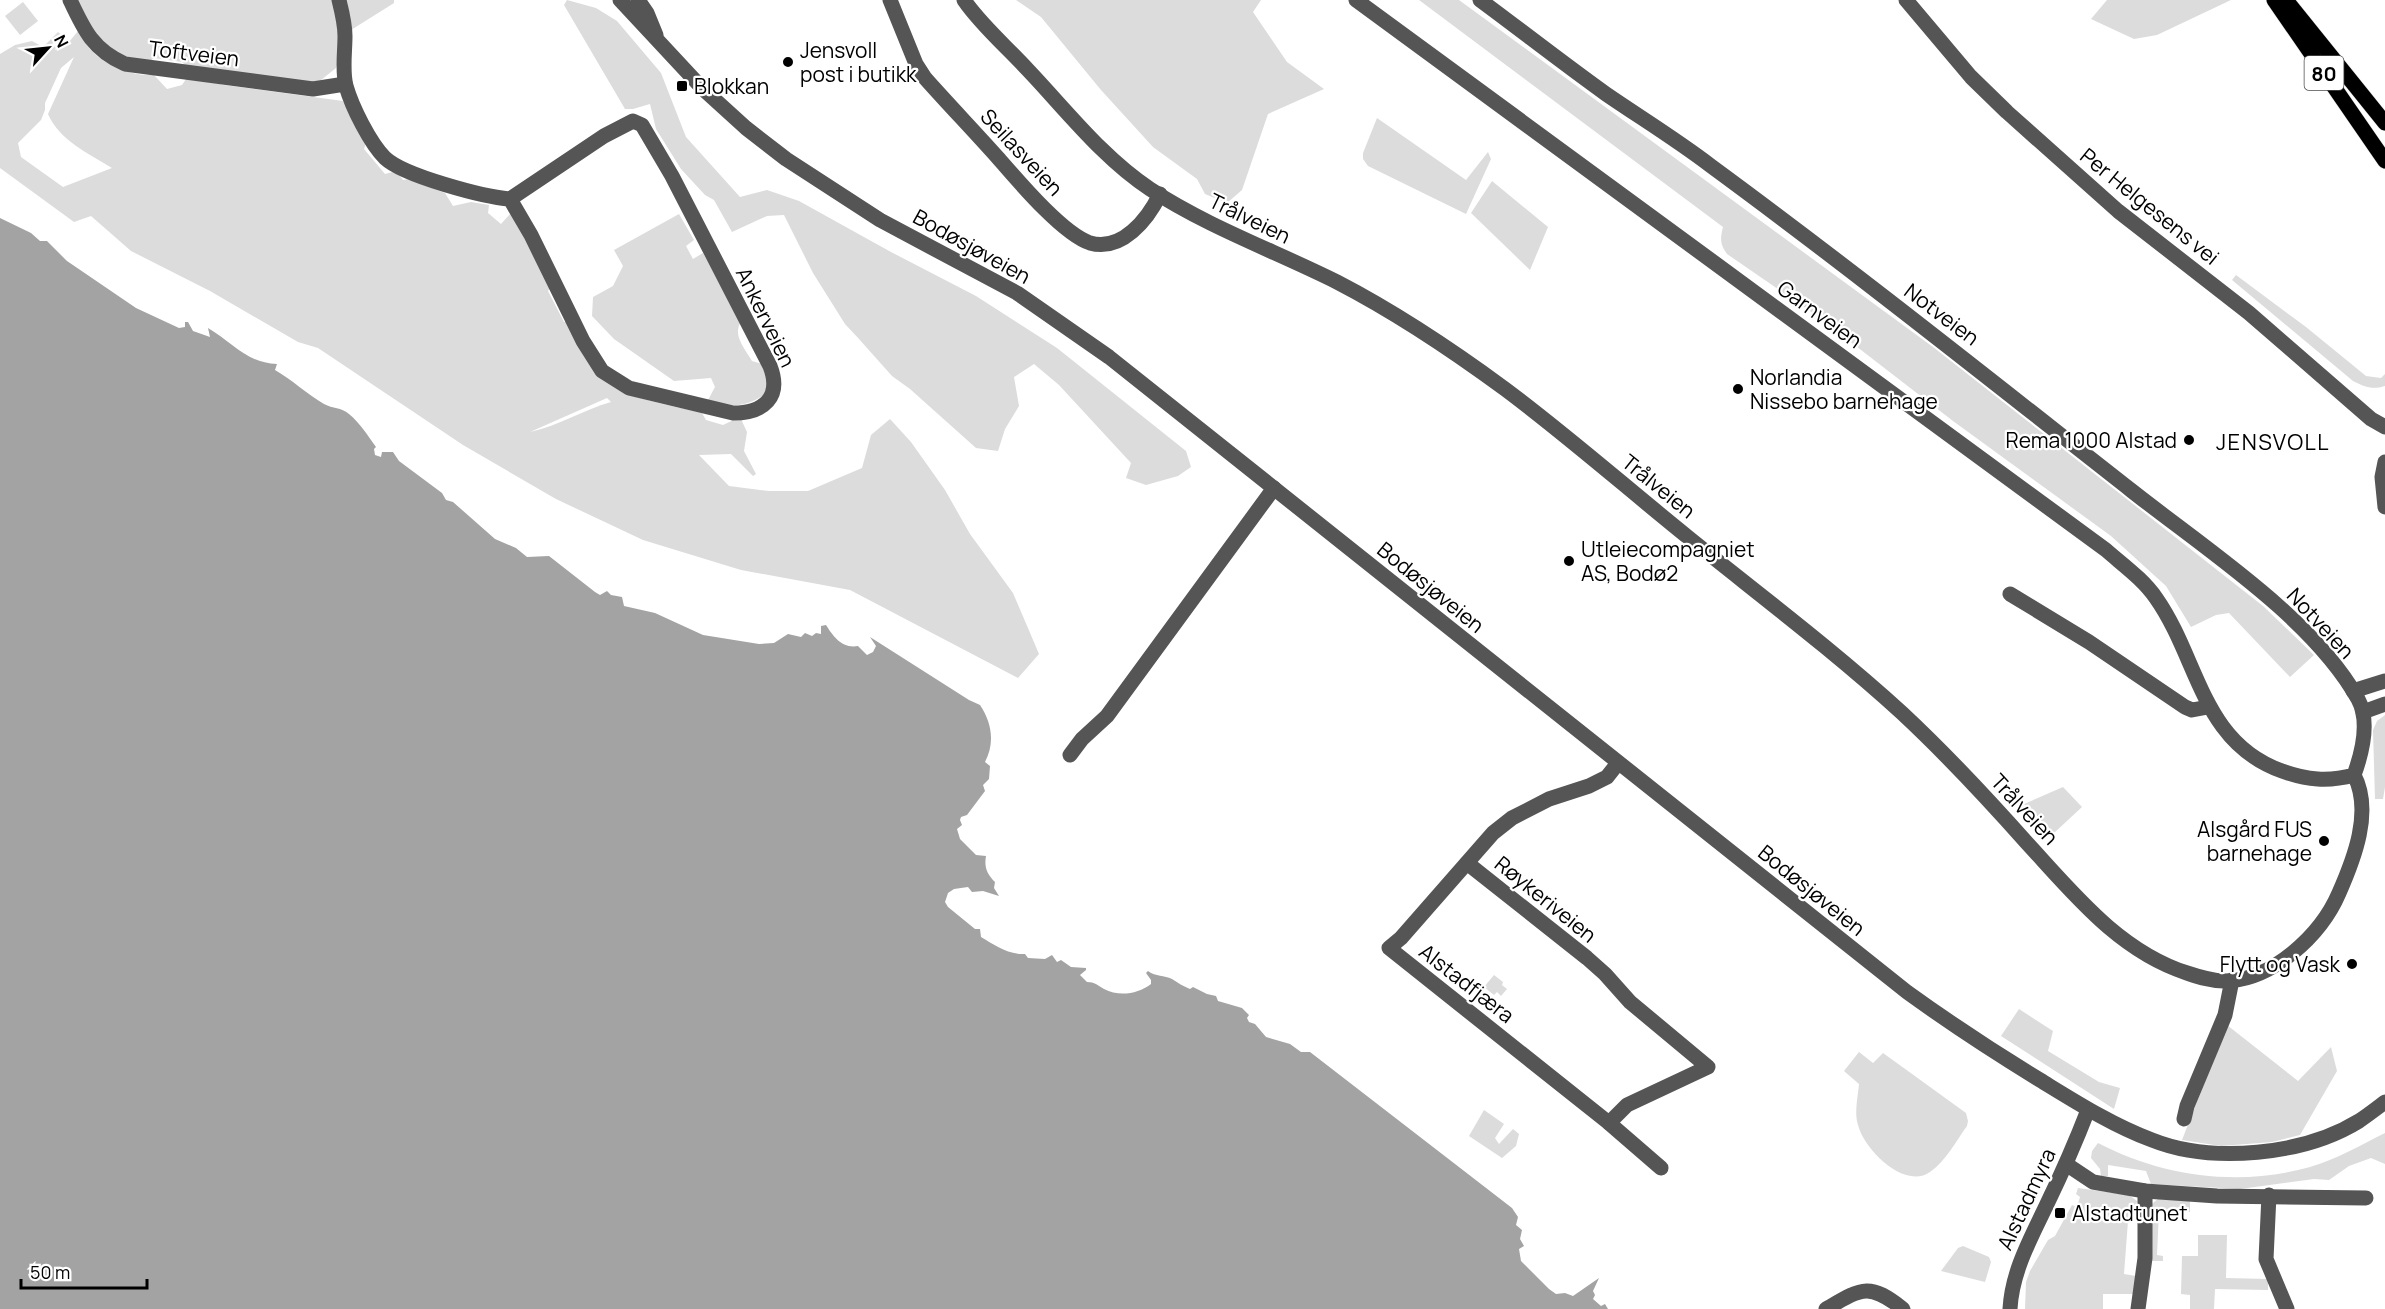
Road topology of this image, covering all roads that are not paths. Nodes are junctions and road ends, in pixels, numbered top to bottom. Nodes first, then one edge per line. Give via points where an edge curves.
1 (70, 0) edge
2 (339, 0) edge
3 (620, 0) edge
4 (638, 0) edge
5 (890, 0) edge
6 (964, 0) edge
7 (1356, 0) edge
8 (1480, 0) edge
9 (1906, 0) edge
10 (2274, 0) edge
11 (2286, 0) edge
12 (657, 37) junction
13 (345, 84) junction
14 (2385, 123) edge
15 (2385, 161) edge
16 (1160, 194) junction
17 (510, 199) junction
18 (2385, 427) edge
19 (2385, 462) edge
20 (1274, 488) junction
21 (2385, 507) edge
22 (2010, 594) dead end
23 (2385, 681) edge
24 (2353, 691) junction
25 (2385, 705) edge
26 (2208, 707) junction
27 (2363, 712) junction
28 (1070, 756) dead end
29 (1618, 763) junction
30 (2354, 775) junction
31 (1467, 862) junction
32 (2232, 980) junction
33 (2385, 1102) edge
34 (2088, 1110) junction
35 (2184, 1119) dead end
36 (1609, 1123) junction
37 (2066, 1164) junction
38 (1661, 1168) dead end
39 (2145, 1191) junction
40 (2269, 1195) junction
41 (2366, 1198) dead end
42 (1826, 1309) edge
43 (1903, 1309) edge
44 (2010, 1309) edge
45 (2138, 1309) edge
46 (2287, 1309) edge

1 - 13 street, Toftveien via 92,41 125,64 313,89
2 - 13 street via 345,33
3 - 12 street, Bodøsjøveien
4 - 12 street, Bodøsjøveien
5 - 16 street, Seilasveien via 924,78 1021,186 1074,235 1091,243 1108,244 1125,236 1145,220
6 - 16 street, Trålveien via 1106,152
7 - 26 street, Garnveien via 2106,550 2155,597 2174,628
8 - 24 street, Notveien via 1753,197 2229,566 2306,634
9 - 18 street, Per Helgesens vei via 1971,77 2025,128 2118,210
10 - 15 main road, 80
11 - 14 main road, 80
12 - 20 street, Bodøsjøveien via 702,88 786,159 880,220 1017,293 1062,322
13 - 17 street via 353,106 386,159 436,181
16 - 32 street, Trålveien via 1223,230 1339,283 1431,337 1507,390 1898,709 1945,754 2077,897 2128,945 2183,972 2209,980
17 - 17 street, Ankerveien via 583,341 608,375 629,388 733,413 754,410 770,399 775,384 770,366 642,125 633,121 604,136
19 - 21 street
20 - 28 street via 1107,716
20 - 29 street, Bodøsjøveien
22 - 26 street via 2185,707
23 - 24 street, Notveien
24 - 27 street, Notveien
25 - 27 street
26 - 30 street, Garnveien via 2225,732 2272,768 2324,781
27 - 30 street via 2360,758
29 - 31 street, Røykeriveien via 1607,777 1512,818
29 - 34 street, Bodøsjøveien via 1907,992
30 - 32 street, Trålveien via 2361,795 2359,834 2333,908 2309,939 2285,958 2252,975
31 - 36 street, Alstadfjæra via 1389,948
31 - 36 street, Røykeriveien via 1587,958 1630,1002 1708,1067 1627,1106
32 - 35 street via 2225,1015
33 - 34 street, Bodøsjøveien via 2358,1122 2318,1139 2263,1152 2215,1154 2154,1141
34 - 37 street, Alstadmyra
36 - 38 street, Alstadfjæra
37 - 39 street via 2092,1182
37 - 44 street, Alstadmyra via 2017,1269
39 - 40 street
39 - 45 street via 2145,1258
40 - 41 street
40 - 46 street via 2266,1259
42 - 43 street via 1872,1289

